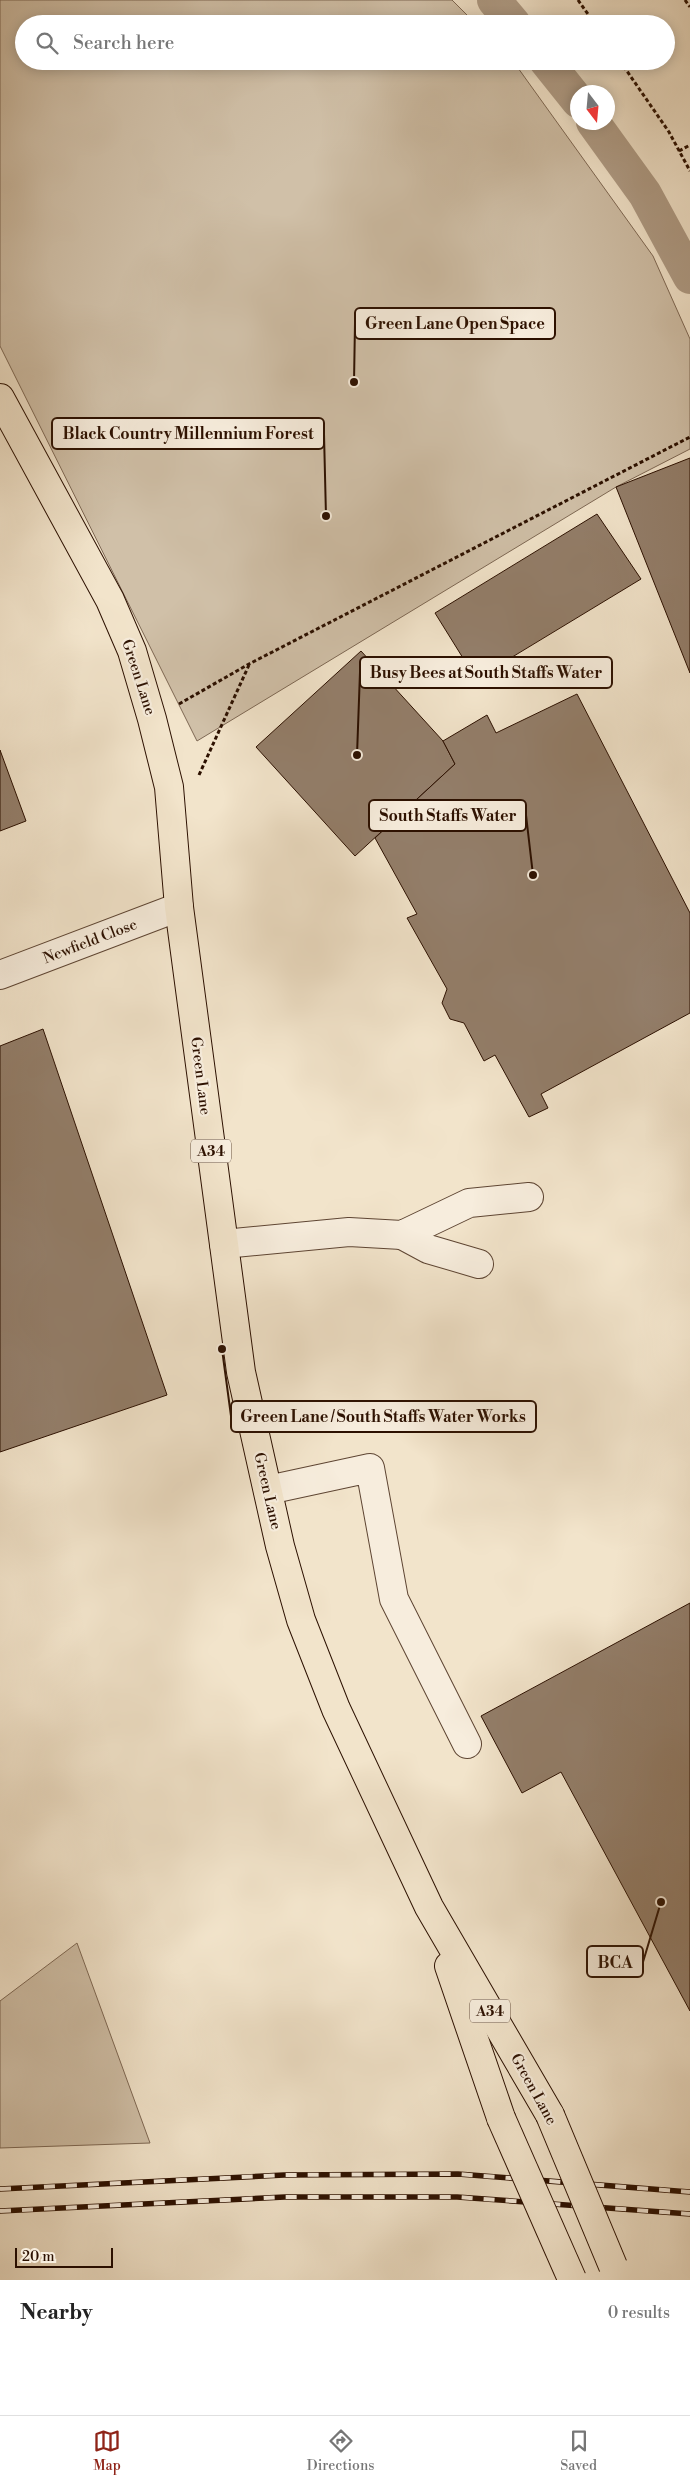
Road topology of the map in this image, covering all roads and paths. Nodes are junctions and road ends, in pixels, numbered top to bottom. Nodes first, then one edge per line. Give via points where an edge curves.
1 (578, 0) edge
2 (685, 0) edge
3 (690, 7) edge
4 (589, 15) edge
5 (626, 70) edge
6 (690, 145) edge
7 (679, 151) junction
8 (690, 171) edge
9 (0, 398) edge
10 (690, 437) edge
11 (249, 664) junction
12 (152, 719) junction
13 (169, 787) junction
14 (179, 907) junction
15 (0, 975) edge
16 (529, 1196) dead end
17 (402, 1235) junction
18 (224, 1244) junction
19 (479, 1264) dead end
20 (268, 1490) junction
21 (467, 1744) dead end
22 (429, 1907) junction
23 (616, 2273) edge
24 (572, 2280) edge

1 - 4 path
2 - 3 path
5 - 7 path
6 - 7 path
7 - 8 path
9 - 12 highway, Green Lane / A34 via 110,600 132,651
10 - 11 path
11 - 12 path
11 - 13 path via 198,778
12 - 13 highway, Green Lane / A34
13 - 14 highway, Green Lane / A34
14 - 15 lane, Newfield Close
14 - 18 highway, Green Lane / A34
16 - 17 lane via 469,1202
17 - 18 lane via 349,1232
17 - 19 lane via 428,1249
18 - 20 highway, Green Lane / A34 via 241,1372
20 - 21 lane via 370,1468 394,1599
20 - 22 highway, Green Lane / A34 via 301,1620 336,1710
22 - 23 highway, Green Lane / A34, bridge via 550,2115
22 - 24 highway, Green Lane / A34, bridge via 501,2118

